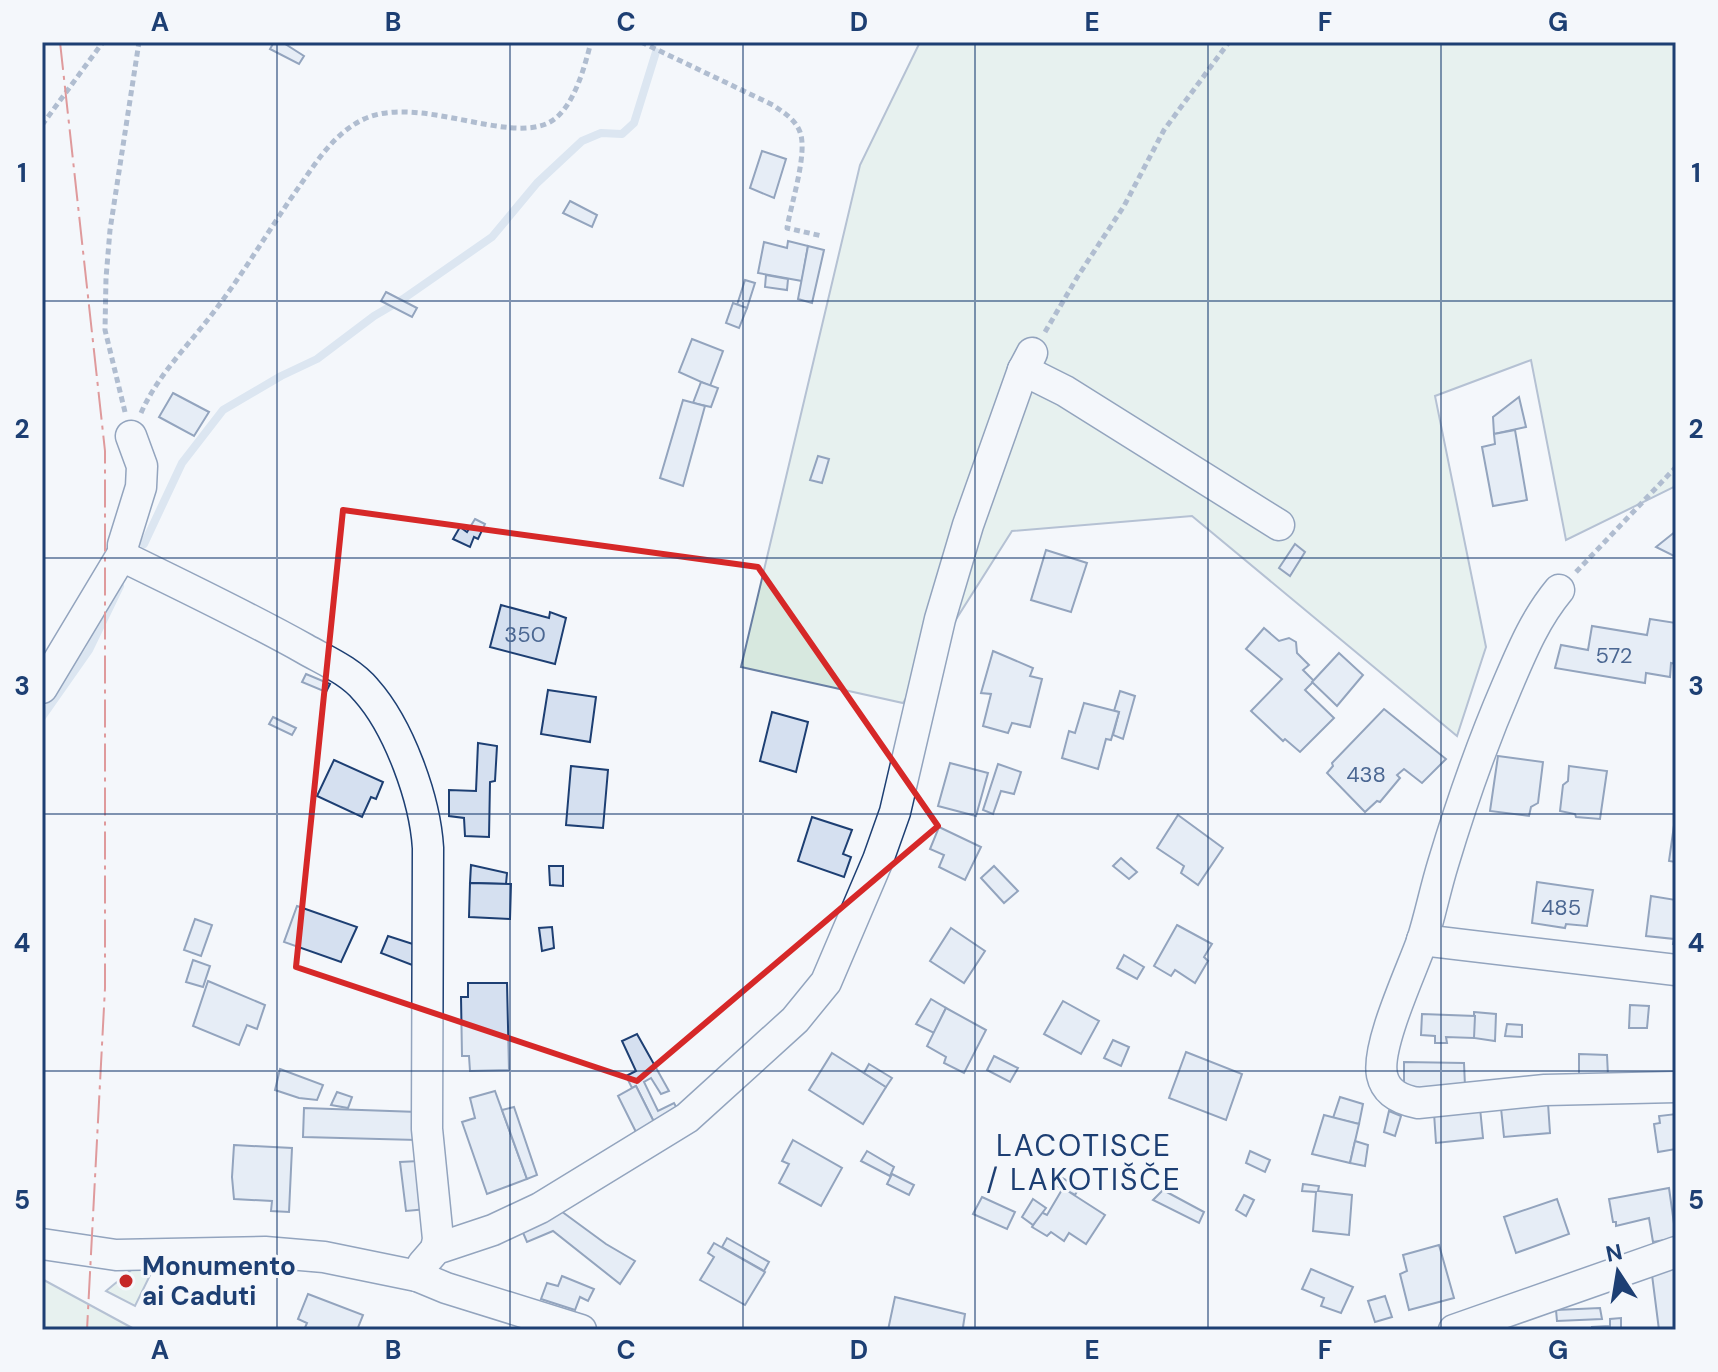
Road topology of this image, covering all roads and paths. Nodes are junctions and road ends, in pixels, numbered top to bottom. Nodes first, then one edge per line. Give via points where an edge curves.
1 (103, 42) edge
2 (139, 42) edge
3 (591, 42) edge
4 (641, 42) edge
5 (1229, 42) edge
6 (42, 125) edge
7 (822, 236) dead end
8 (1027, 361) junction
9 (131, 436) junction
10 (1676, 467) edge
11 (1279, 525) dead end
12 (123, 553) junction
13 (1559, 590) joint
14 (42, 688) edge
15 (1422, 940) junction
16 (1676, 970) edge
17 (1676, 1087) edge
18 (42, 1244) edge
19 (436, 1249) junction
20 (1676, 1252) edge
21 (417, 1276) junction
22 (581, 1330) edge
23 (1454, 1330) edge

1 - 6 path
2 - 9 path via 106,278 105,330
3 - 9 path via 580,82 551,122 528,127 393,112 366,118 342,132 220,304 150,392
4 - 7 path via 791,118 804,145 787,228
5 - 8 path via 1164,130 1124,206
8 - 11 street via 1065,391
8 - 19 street via 968,525 888,836 826,982 795,1020 687,1118 540,1208
9 - 12 street via 142,466 141,487
10 - 13 path
12 - 14 street
12 - 19 street via 343,670 377,704 405,759 421,799 428,848 427,1129
13 - 15 street via 1528,635 1489,726
15 - 16 street
15 - 17 street via 1381,1064 1385,1085 1399,1098 1418,1103 1561,1089
18 - 21 street via 116,1255 265,1252 324,1257
19 - 21 street
20 - 23 street
21 - 22 street

